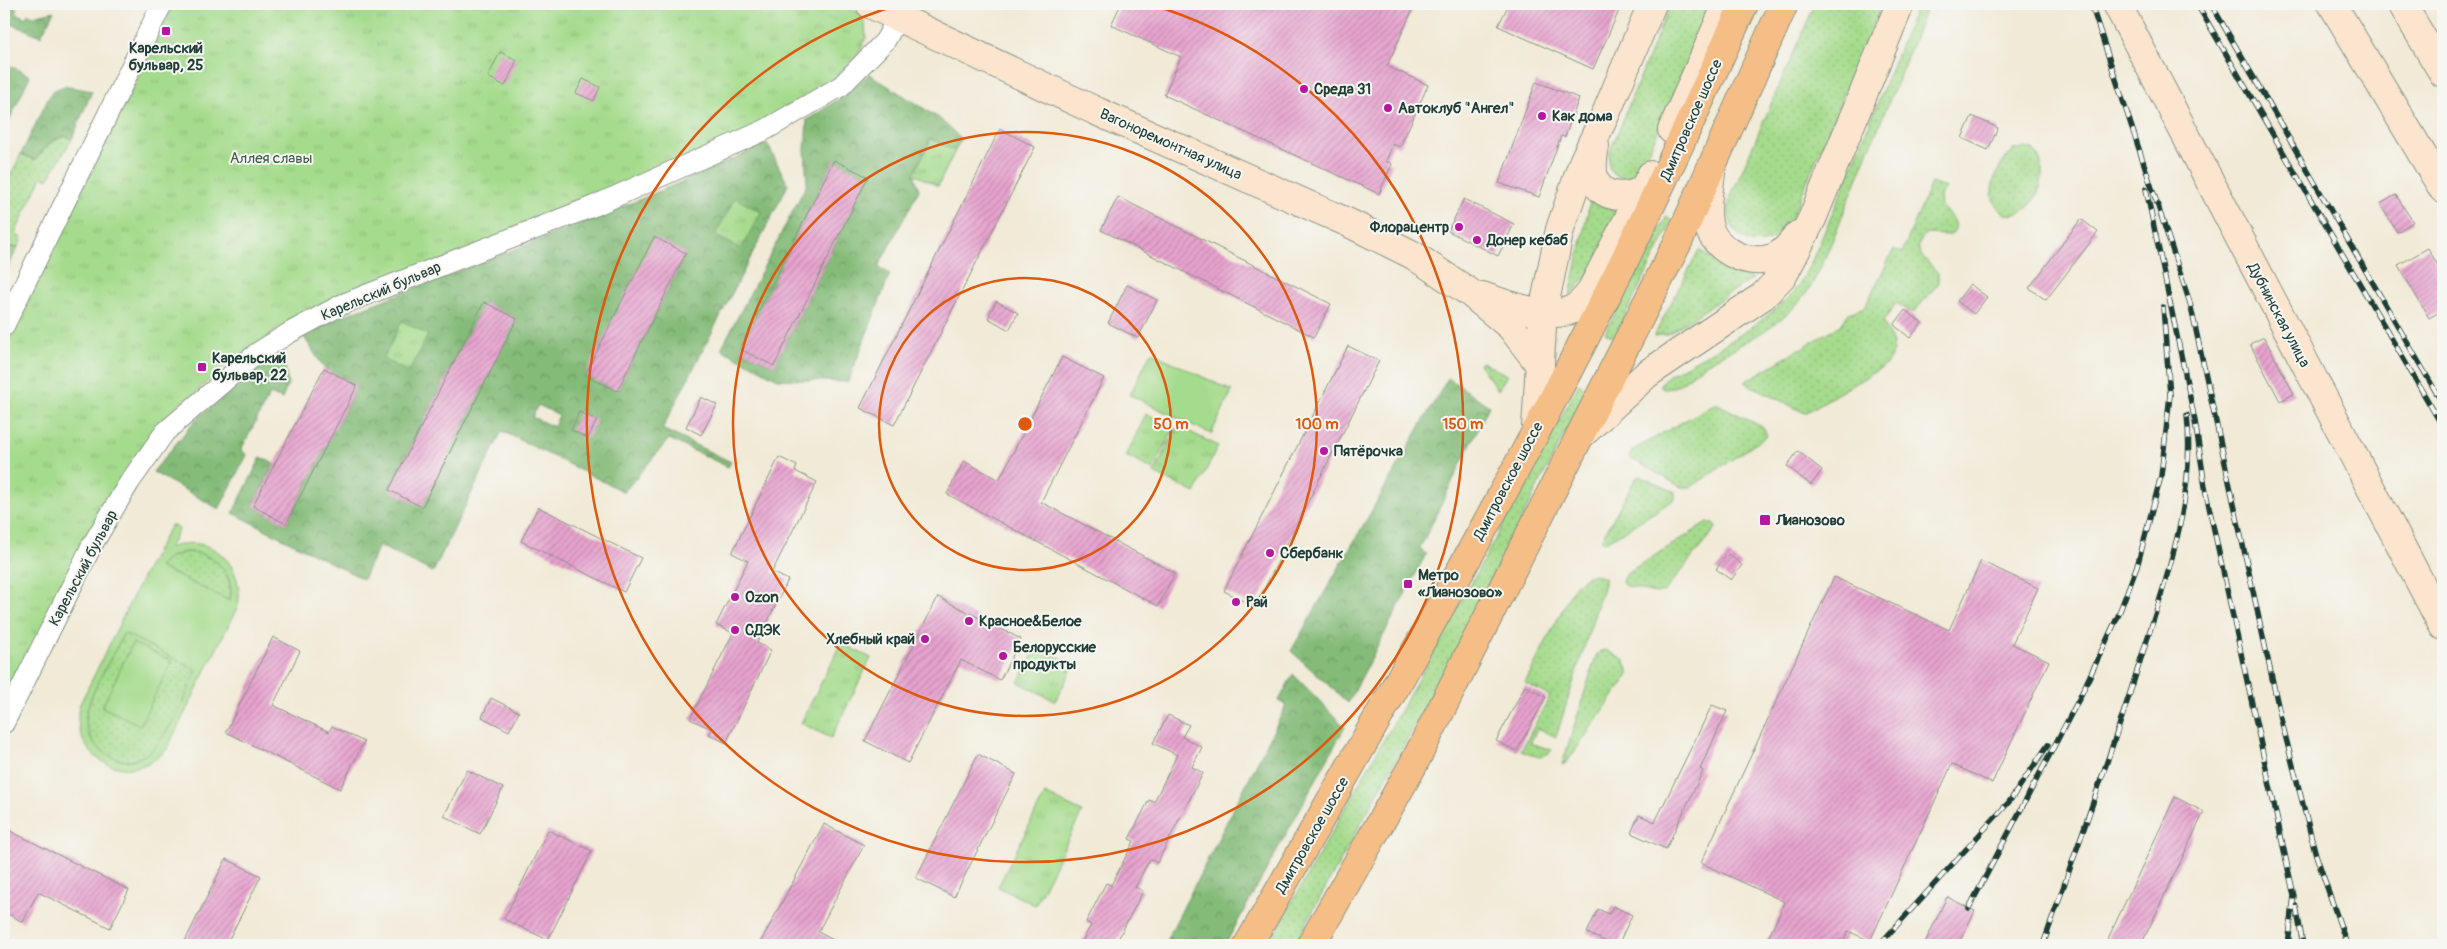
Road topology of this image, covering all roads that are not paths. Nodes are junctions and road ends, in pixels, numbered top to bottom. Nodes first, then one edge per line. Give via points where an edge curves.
1 (162, 4) edge
2 (870, 4) edge
3 (1652, 4) edge
4 (1727, 4) edge
5 (1744, 4) edge
6 (1784, 4) edge
7 (1900, 4) edge
8 (2116, 4) edge
9 (2332, 4) edge
10 (2402, 4) edge
11 (898, 18) junction
12 (2443, 73) edge
13 (1596, 137) junction
14 (1711, 171) junction
15 (1644, 189) junction
16 (2443, 189) edge
17 (1812, 219) junction
18 (1469, 292) junction
19 (1543, 312) junction
20 (4, 326) edge
21 (1540, 365) junction
22 (1536, 428) junction
23 (1579, 436) junction
24 (2443, 626) edge
25 (4, 723) edge
26 (1248, 945) edge
27 (1311, 945) edge

1 - 20 street
2 - 11 street, Вагоноремонтная улица
3 - 13 street
4 - 15 street, Вагоноремонтная улица
5 - 22 main road, Дмитровское шоссе via 1652,205
6 - 14 main road
7 - 17 street
8 - 24 street, Дубнинская улица
9 - 16 street
10 - 12 street
11 - 18 street, Вагоноремонтная улица via 1088,108 1350,223 1413,255
11 - 25 street, Карельский бульвар via 885,41 841,86 765,130 594,206 343,304 257,353 166,432 129,482 92,545
13 - 15 street via 1592,163 1600,188 1621,198 1632,197
13 - 19 street via 1583,162 1560,229
14 - 17 street via 1708,224 1714,238 1737,256 1752,260 1770,259 1785,250
14 - 23 main road
15 - 19 street, Вагоноремонтная улица via 1586,298 1565,312
17 - 23 street via 1793,260 1763,296 1647,374
18 - 19 street, Вагоноремонтная улица via 1513,307
18 - 21 street, Вагоноремонтная улица via 1511,327
19 - 21 street
21 - 22 street
22 - 26 main road, Дмитровское шоссе via 1366,741
23 - 27 main road via 1412,765

